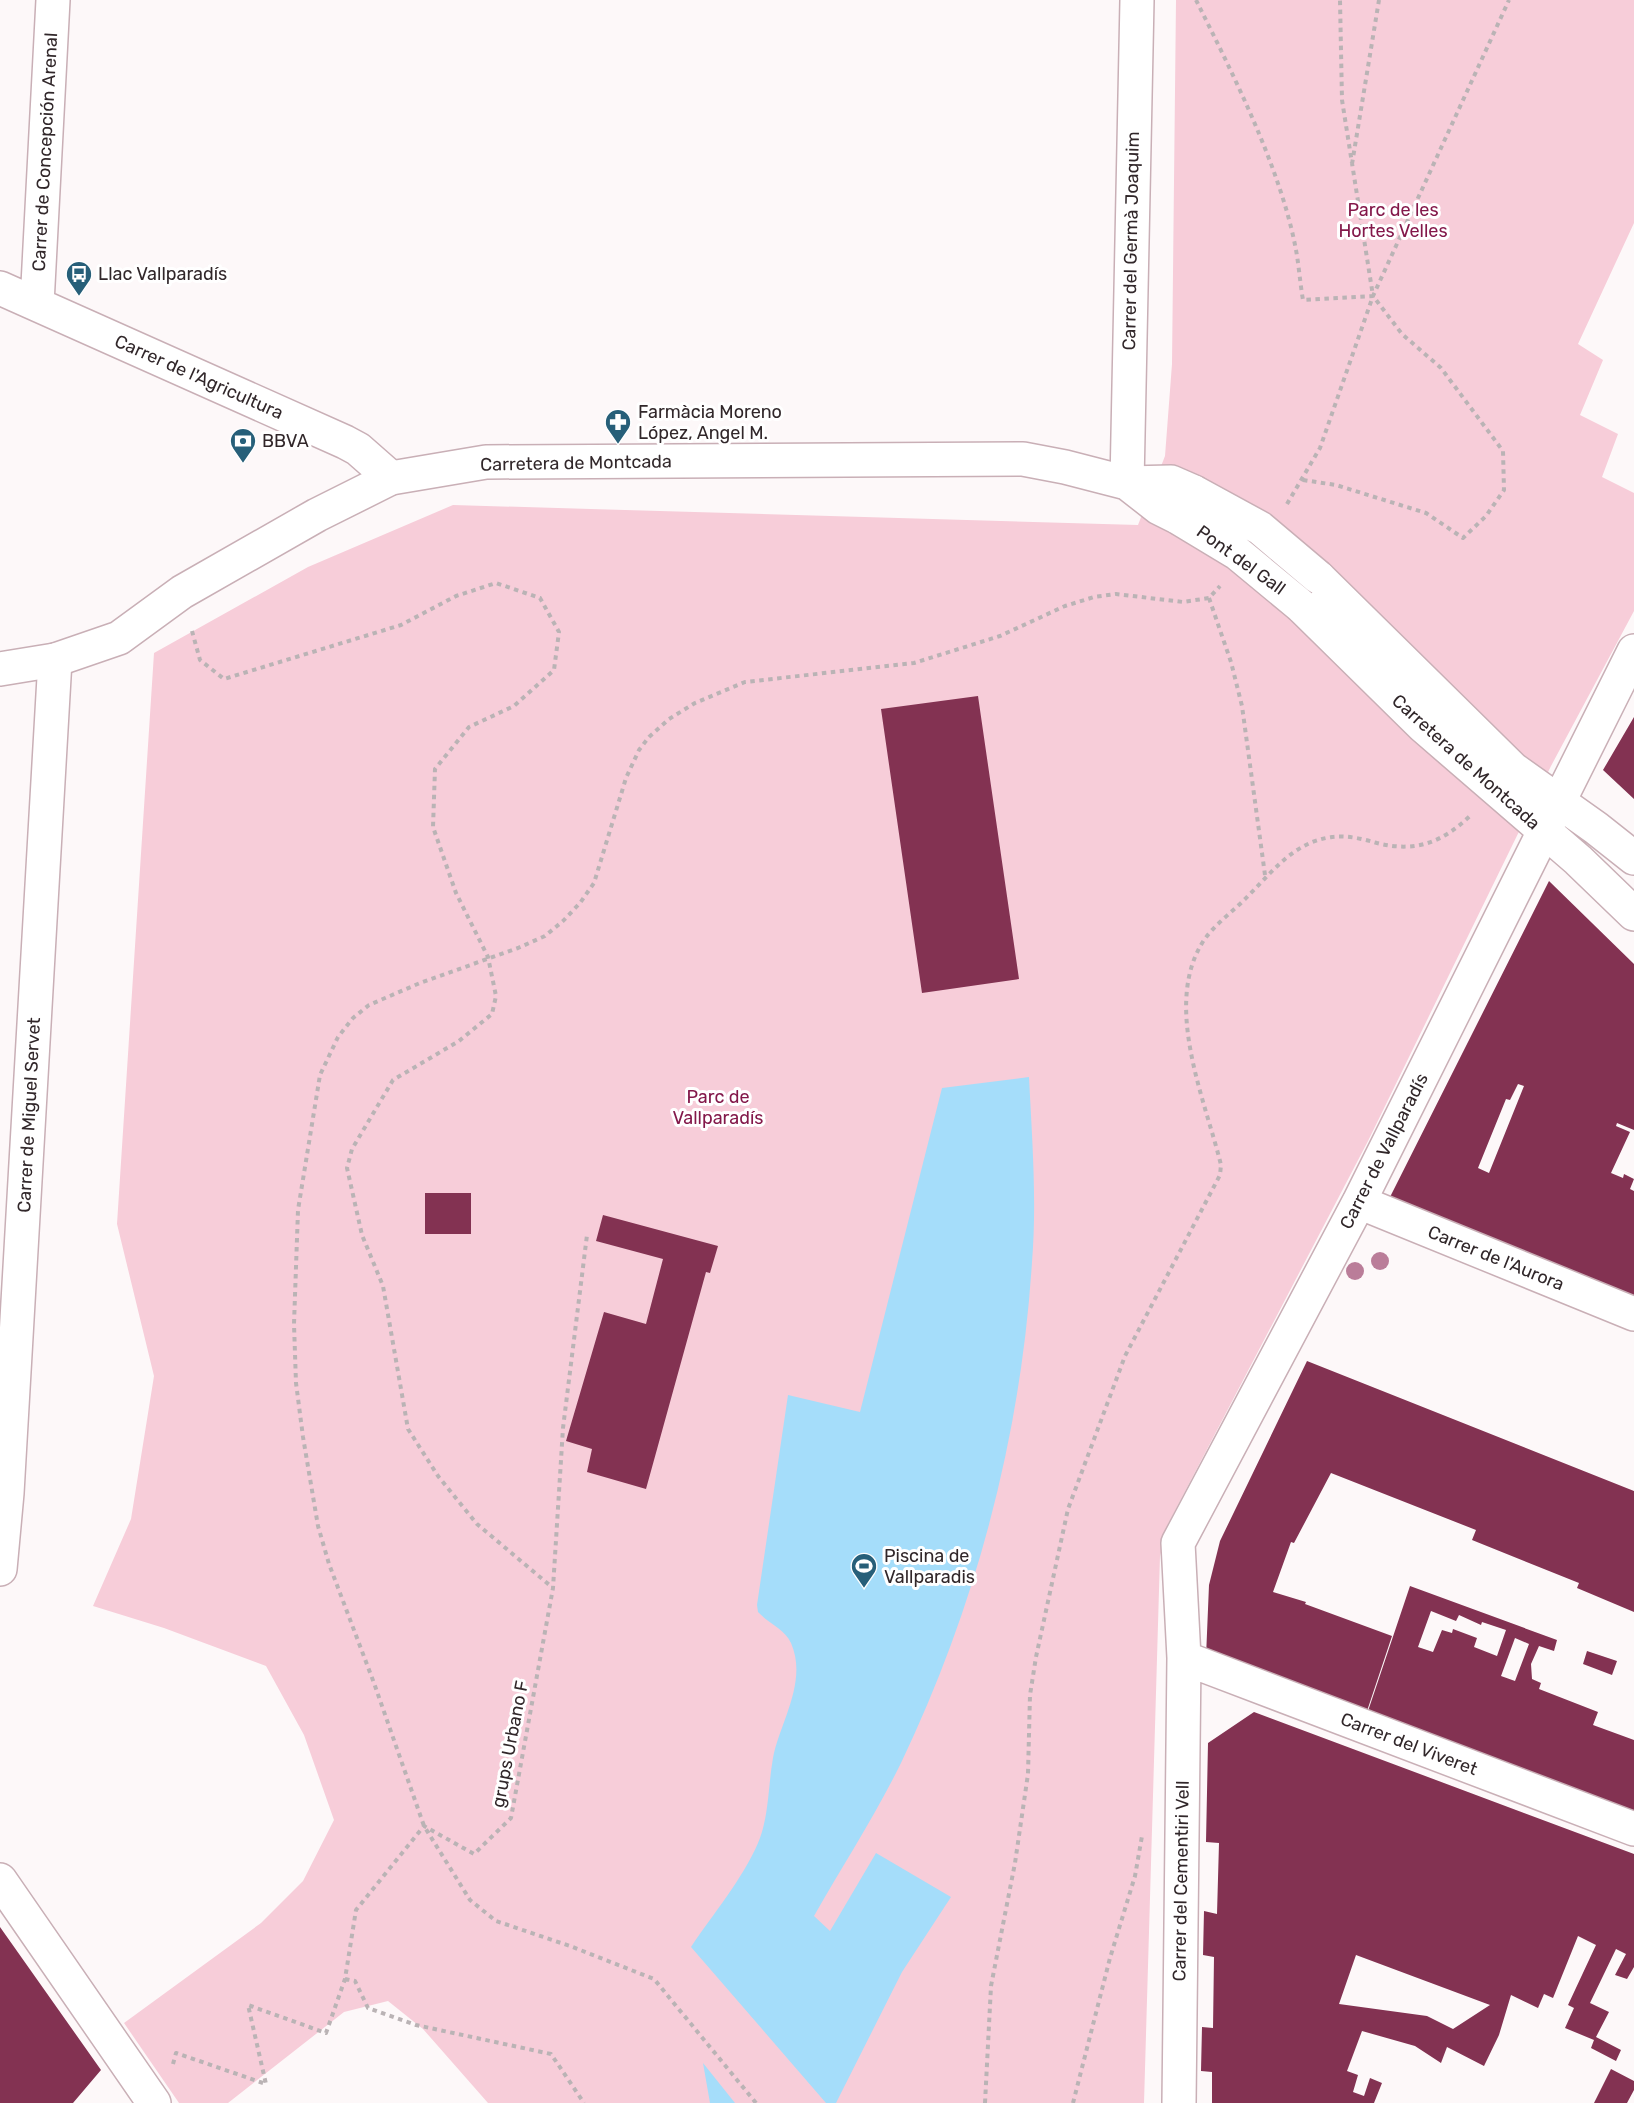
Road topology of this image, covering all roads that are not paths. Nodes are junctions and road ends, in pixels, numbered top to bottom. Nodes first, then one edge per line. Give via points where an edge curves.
1 (53, 0) edge
2 (1137, 0) edge
3 (0, 288) edge
4 (37, 304) junction
5 (391, 478) junction
6 (1127, 483) junction
7 (1187, 505) junction
8 (1318, 577) joint
9 (1301, 606) joint
10 (1634, 651) edge
11 (55, 660) junction
12 (0, 669) edge
13 (1560, 803) junction
14 (1544, 833) junction
15 (1634, 858) edge
16 (1634, 914) edge
17 (1359, 1202) junction
18 (1634, 1314) edge
19 (4, 1493) edge
20 (0, 1569) edge
21 (1184, 1658) junction
22 (1634, 1830) edge
23 (0, 1880) edge
24 (154, 2103) edge
25 (1179, 2103) edge

1 - 4 street, Carrer de Concepción Arenal
2 - 6 street, Carrer del Germà Joaquim
3 - 4 street, Carrer de l'Agricultura
4 - 5 street, Carrer de l'Agricultura via 345,442
5 - 6 street, Carretera de Montcada via 486,462 1023,459
5 - 11 street, Carretera de Montcada via 182,592 119,638
6 - 7 street, Carretera de Montcada via 1159,508
7 - 8 street, Pont del Gall, bridge via 1260,528
7 - 9 street, Pont del Gall, bridge
8 - 13 street, Carretera de Montcada via 1513,769
9 - 14 street, Carretera de Montcada via 1423,726
10 - 13 street, Carrer de Vallparadís
11 - 12 street, Carretera de Montcada
11 - 19 street, Carrer de Miguel Servet
13 - 14 street, Carrer de Vallparadís
13 - 15 street, Carretera de Montcada
14 - 16 street, Carretera de Montcada
14 - 17 street, Carrer de Vallparadís
17 - 18 street, Carrer de l'Aurora
17 - 21 street, Carrer de Vallparadís via 1178,1543
19 - 20 street, Carrer de Miguel Servet
21 - 22 street, Carrer del Viveret
21 - 25 street, Carrer del Cementiri Vell
23 - 24 street

